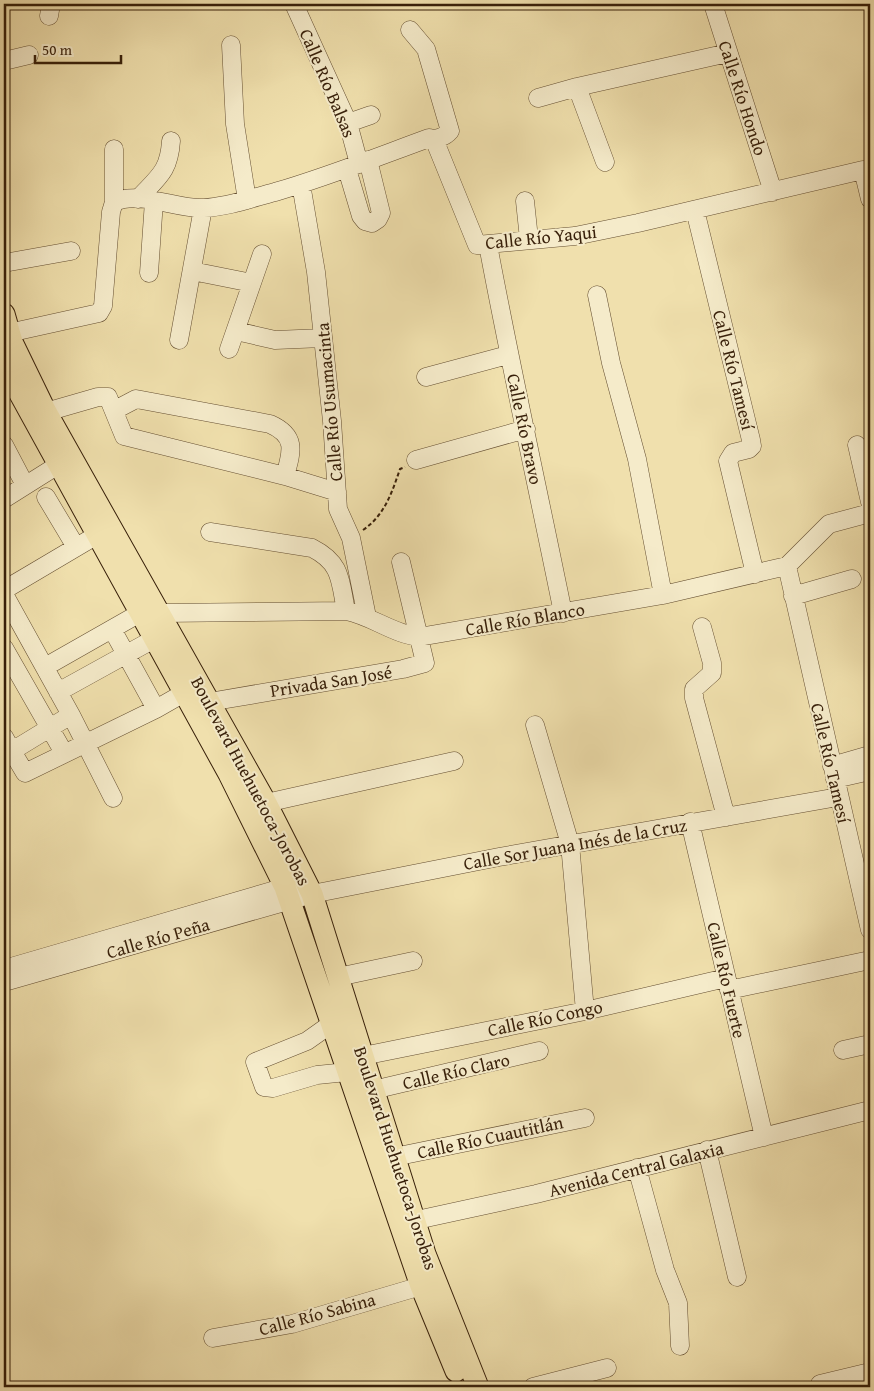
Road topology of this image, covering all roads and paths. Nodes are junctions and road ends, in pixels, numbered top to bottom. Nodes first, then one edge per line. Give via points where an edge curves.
1 (294, 4) edge
2 (713, 4) edge
3 (410, 30) dead end
4 (231, 45) dead end
5 (728, 53) junction
6 (29, 55) dead end
7 (4, 61) edge
8 (577, 86) junction
9 (538, 98) dead end
10 (371, 114) dead end
11 (348, 123) junction
12 (434, 139) junction
13 (171, 141) dead end
14 (114, 149) dead end
15 (605, 162) dead end
16 (358, 165) junction
17 (301, 184) junction
18 (773, 192) junction
19 (870, 198) edge
20 (146, 200) junction
21 (247, 200) junction
22 (525, 201) dead end
23 (114, 202) junction
24 (204, 208) junction
25 (695, 210) junction
26 (529, 239) junction
27 (488, 245) junction
28 (71, 251) dead end
29 (262, 254) dead end
30 (4, 263) edge
31 (192, 271) junction
32 (149, 273) dead end
33 (252, 283) junction
34 (597, 295) dead end
35 (6, 327) edge
36 (236, 331) junction
37 (323, 338) junction
38 (179, 340) dead end
39 (229, 349) dead end
40 (508, 355) junction
41 (4, 365) edge
42 (426, 377) dead end
43 (115, 410) junction
44 (46, 412) junction
45 (526, 429) junction
46 (4, 445) edge
47 (858, 445) dead end
48 (416, 460) joint
49 (58, 465) junction
50 (285, 476) junction
51 (25, 485) junction
52 (337, 492) junction
53 (46, 497) dead end
54 (4, 500) edge
55 (870, 502) edge
56 (870, 513) edge
57 (210, 532) dead end
58 (97, 535) junction
59 (351, 538) junction
60 (76, 547) junction
61 (401, 562) dead end
62 (787, 566) junction
63 (755, 574) junction
64 (852, 579) dead end
65 (4, 592) edge
66 (663, 595) junction
67 (794, 596) junction
68 (346, 611) junction
69 (150, 613) junction
70 (563, 613) junction
71 (367, 617) junction
72 (10, 622) edge
73 (702, 627) dead end
74 (112, 629) junction
75 (419, 637) junction
76 (154, 639) junction
77 (32, 644) junction
78 (126, 654) junction
79 (6, 655) edge
80 (45, 667) junction
81 (58, 692) junction
82 (184, 693) junction
83 (209, 702) junction
84 (156, 708) junction
85 (71, 715) junction
86 (535, 725) dead end
87 (50, 728) junction
88 (85, 742) junction
89 (8, 744) edge
90 (64, 753) junction
91 (870, 755) edge
92 (454, 761) dead end
93 (870, 771) edge
94 (833, 773) junction
95 (838, 797) junction
96 (113, 798) dead end
97 (266, 804) junction
98 (726, 817) junction
99 (690, 822) junction
100 (570, 844) junction
101 (297, 891) junction
102 (870, 930) edge
103 (870, 960) edge
104 (413, 961) dead end
105 (4, 969) edge
106 (338, 977) junction
107 (4, 982) edge
108 (728, 984) junction
109 (585, 1011) junction
110 (331, 1024) junction
111 (870, 1044) edge
112 (843, 1050) dead end
113 (539, 1051) dead end
114 (363, 1056) junction
115 (347, 1072) junction
116 (373, 1090) junction
117 (870, 1110) edge
118 (585, 1118) dead end
119 (764, 1137) junction
120 (706, 1150) junction
121 (394, 1157) junction
122 (637, 1168) junction
123 (407, 1221) junction
124 (737, 1277) dead end
125 (421, 1286) junction
126 (213, 1338) dead end
127 (680, 1346) dead end
128 (607, 1368) dead end
129 (870, 1372) edge
130 (820, 1384) dead end
131 (463, 1387) edge
132 (478, 1387) edge
133 (533, 1387) edge

1 - 11 street, Calle Río Balsas
2 - 5 street, Calle Río Hondo
3 - 12 street via 426,49 450,131
4 - 21 street via 235,124
5 - 8 street
5 - 18 street, Calle Río Hondo
6 - 7 street
8 - 9 street
8 - 15 street
10 - 11 street
11 - 16 street, Calle Río Balsas
12 - 16 street via 429,138
12 - 27 street, Calle Río Yaqui via 477,244
13 - 20 street via 170,160
14 - 23 street
16 - 17 street
17 - 21 street
17 - 37 street, Calle Río Usumacinta
18 - 19 street, Calle Río Yaqui via 863,170
18 - 25 street, Calle Río Yaqui
20 - 23 street via 121,198
20 - 24 street
20 - 32 street
21 - 24 street
22 - 26 street
23 - 35 street via 100,313
24 - 31 street
25 - 26 street, Calle Río Yaqui via 575,236
25 - 63 street, Calle Río Tamesí via 752,446 733,453 728,461
26 - 27 street, Calle Río Yaqui
27 - 40 street, Calle Río Bravo
28 - 30 street
29 - 33 street
31 - 33 street
31 - 38 street
33 - 36 street
34 - 66 street via 637,459
35 - 44 main road, Boulevard Huehuetoca-Jorobas
36 - 37 street via 275,340
36 - 39 street
37 - 52 street, Calle Río Usumacinta
40 - 42 street
40 - 45 street, Calle Río Bravo
41 - 49 main road, Boulevard Huehuetoca-Jorobas
43 - 44 street via 108,396
43 - 50 street via 124,436
43 - 50 street via 136,398 270,424 283,430 288,437 292,452
44 - 69 main road, Boulevard Huehuetoca-Jorobas
45 - 48 street
45 - 70 street, Calle Río Bravo
46 - 51 street
47 - 55 street
48 - 59 path via 400,469 388,503 371,524
49 - 51 street
49 - 58 main road, Boulevard Huehuetoca-Jorobas
50 - 52 street
51 - 54 street
52 - 59 street, Calle Río Usumacinta via 338,508
53 - 60 street
56 - 62 street via 829,524
57 - 68 street via 312,548 327,555 339,573
58 - 60 street
58 - 69 main road, Boulevard Huehuetoca-Jorobas
59 - 71 street, Calle Río Usumacinta
60 - 65 street
61 - 75 street
62 - 63 street, Calle Río Blanco
62 - 67 street, Calle Río Tamesí
63 - 66 street, Calle Río Blanco
64 - 67 street
65 - 72 street
66 - 70 street, Calle Río Blanco
67 - 94 street, Calle Río Tamesí
68 - 69 street, Calle Río Blanco
68 - 71 street, Calle Río Blanco
69 - 74 street
69 - 76 main road, Boulevard Huehuetoca-Jorobas
69 - 83 main road, Boulevard Huehuetoca-Jorobas
70 - 75 street, Calle Río Blanco
71 - 75 street, Calle Río Blanco via 409,636
72 - 77 street
73 - 98 street via 712,673 694,689 694,698
74 - 78 street
74 - 80 street
75 - 83 street, Privada San José via 425,663 419,666
76 - 78 street
76 - 82 main road, Boulevard Huehuetoca-Jorobas
77 - 79 street
77 - 80 street
78 - 81 street
78 - 84 street
79 - 87 street
80 - 81 street
81 - 85 street
82 - 84 street
82 - 101 main road, Boulevard Huehuetoca-Jorobas
83 - 97 main road, Boulevard Huehuetoca-Jorobas
84 - 88 street
85 - 87 street
85 - 88 street
86 - 100 street
87 - 89 street
87 - 90 street
88 - 90 street
88 - 96 street
89 - 90 street via 25,773
91 - 94 street
92 - 97 street
93 - 94 street
94 - 95 street, Calle Río Tamesí
95 - 98 street, Calle Sor Juana Inés de la Cruz
95 - 102 street, Calle Río Tamesí
97 - 101 main road, Boulevard Huehuetoca-Jorobas
98 - 99 street, Calle Sor Juana Inés de la Cruz
99 - 100 street, Calle Sor Juana Inés de la Cruz
99 - 108 street, Calle Río Fuerte
100 - 101 street, Calle Sor Juana Inés de la Cruz
100 - 109 street
101 - 105 street, Calle Río Peña
101 - 106 main road, Boulevard Huehuetoca-Jorobas
101 - 107 street, Calle Río Peña
101 - 110 main road, Boulevard Huehuetoca-Jorobas
103 - 108 street, Calle Río Congo
104 - 106 street
106 - 114 main road, Boulevard Huehuetoca-Jorobas
108 - 109 street, Calle Río Congo
108 - 119 street, Calle Río Fuerte
109 - 114 street, Calle Río Congo
110 - 115 main road, Boulevard Huehuetoca-Jorobas
110 - 115 street via 307,1041 256,1062 258,1071 264,1088 317,1075
111 - 112 street
113 - 116 street, Calle Río Claro
114 - 116 main road, Boulevard Huehuetoca-Jorobas
115 - 123 main road, Boulevard Huehuetoca-Jorobas
116 - 121 main road, Boulevard Huehuetoca-Jorobas
117 - 119 street, Avenida Central Galaxia
118 - 121 street, Calle Río Cuautitlán
119 - 120 street, Avenida Central Galaxia
120 - 122 street, Avenida Central Galaxia
120 - 124 street
121 - 123 main road, Boulevard Huehuetoca-Jorobas
122 - 123 street, Avenida Central Galaxia via 536,1194
122 - 127 street via 665,1270 678,1303
123 - 125 main road, Boulevard Huehuetoca-Jorobas
123 - 132 main road, Boulevard Huehuetoca-Jorobas via 425,1254
125 - 126 street, Calle Río Sabina via 292,1324
125 - 131 main road, Boulevard Huehuetoca-Jorobas
128 - 133 street
129 - 130 street

